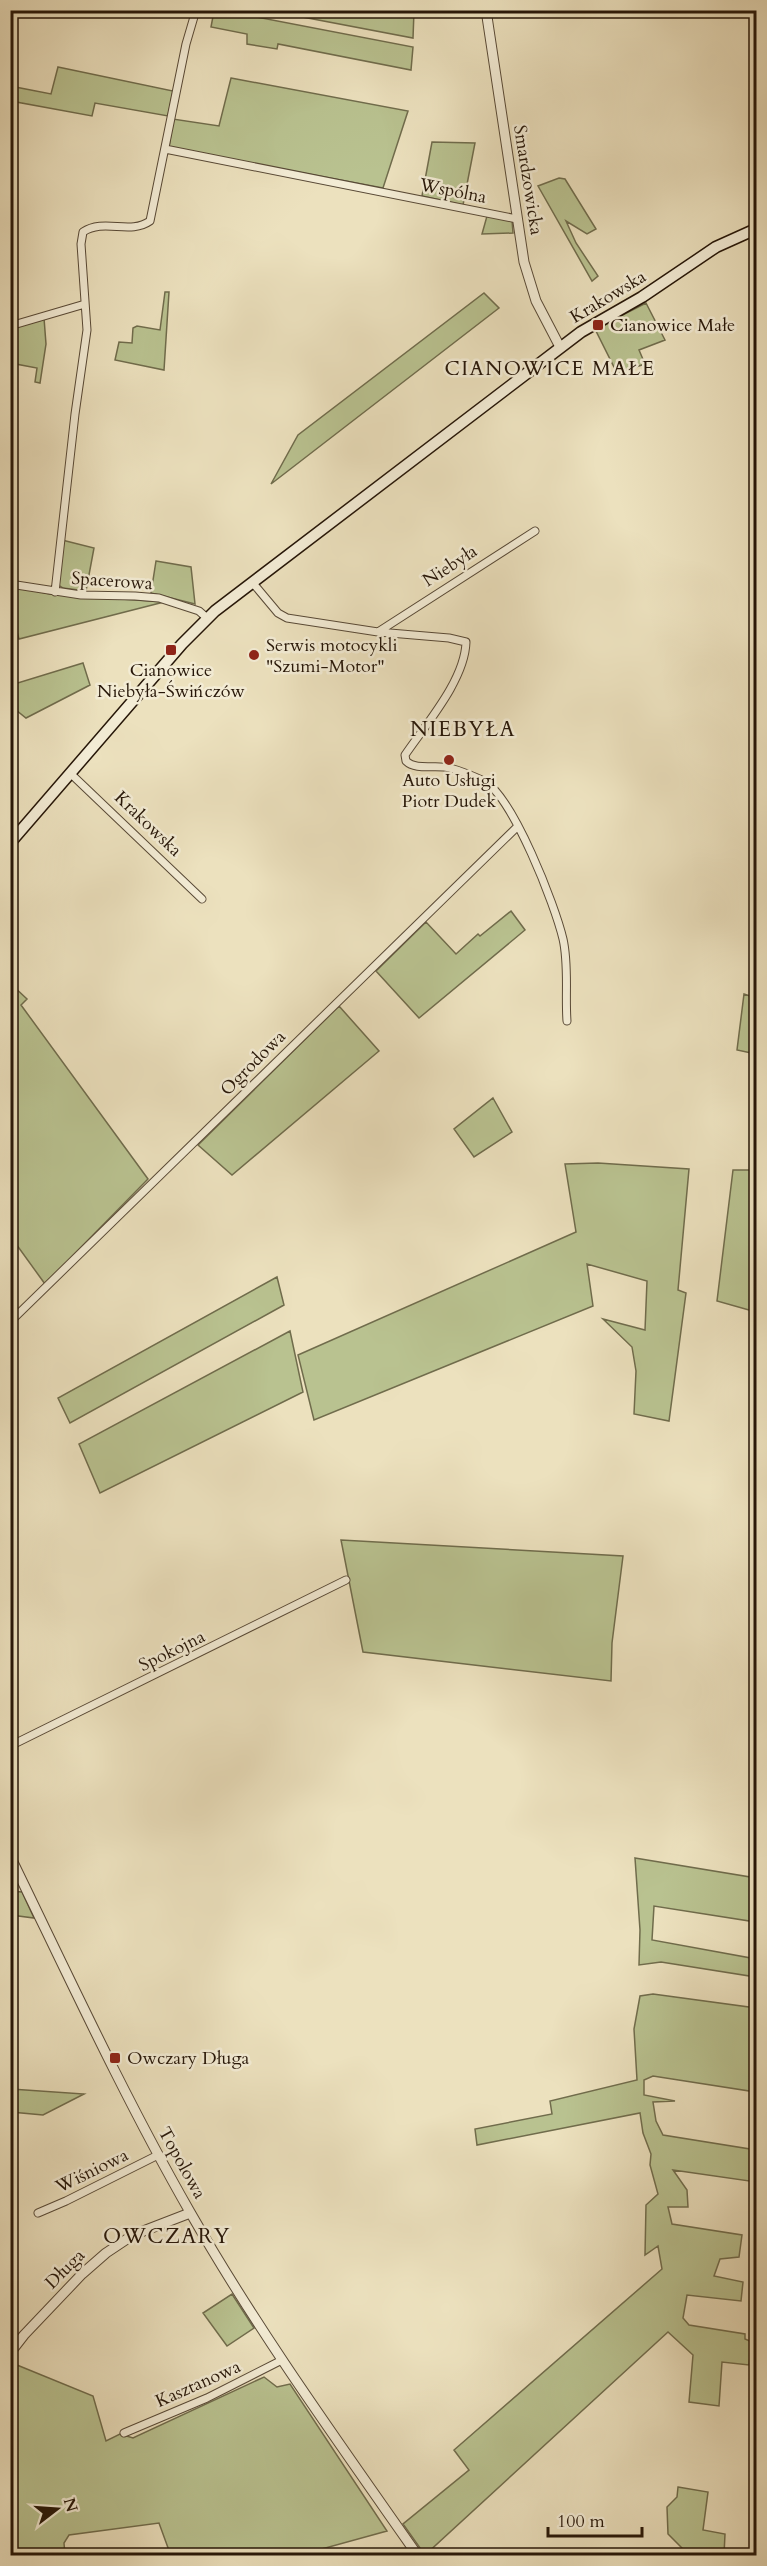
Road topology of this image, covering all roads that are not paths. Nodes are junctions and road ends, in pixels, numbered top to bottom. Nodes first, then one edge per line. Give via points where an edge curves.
1 (196, 10) edge
2 (486, 10) edge
3 (165, 150) junction
4 (517, 219) junction
5 (756, 229) edge
6 (85, 304) junction
7 (10, 326) edge
8 (560, 347) junction
9 (535, 531) dead end
10 (252, 582) junction
11 (10, 584) edge
12 (55, 592) junction
13 (207, 618) junction
14 (380, 629) junction
15 (70, 773) junction
16 (517, 827) junction
17 (10, 843) edge
18 (202, 899) dead end
19 (567, 1021) dead end
20 (10, 1322) edge
21 (346, 1580) dead end
22 (10, 1746) edge
23 (10, 1856) edge
24 (158, 2155) junction
25 (38, 2213) dead end
26 (190, 2213) junction
27 (10, 2353) edge
28 (282, 2360) junction
29 (124, 2433) dead end
30 (418, 2556) edge

1 - 3 street
2 - 4 street, Smardzowicka
3 - 4 street, Wspólna
3 - 6 street via 150,221 139,227 92,226 83,232
4 - 8 street, Smardzowicka via 530,283
5 - 8 main road, Krakowska via 716,248
6 - 7 street
6 - 12 street via 87,330
8 - 10 main road, Krakowska
9 - 14 street, Niebyła
10 - 13 main road
10 - 14 street via 283,617
11 - 12 street, Spacerowa
12 - 13 street, Spacerowa via 159,598 199,611
13 - 15 main road
14 - 16 street via 466,642 463,663 451,687 405,755 408,764 447,767 486,782 497,792
15 - 17 main road
15 - 18 street, Krakowska
16 - 19 street via 548,894 563,940
16 - 20 street, Ogrodowa
21 - 22 street, Spokojna
23 - 24 street, Topolowa
24 - 25 street, Wiśniowa
24 - 26 street, Topolowa
26 - 27 street, Długa via 133,2235 106,2253
26 - 28 street, Topolowa
28 - 29 street, Kasztanowa via 207,2398
28 - 30 street, Topolowa

